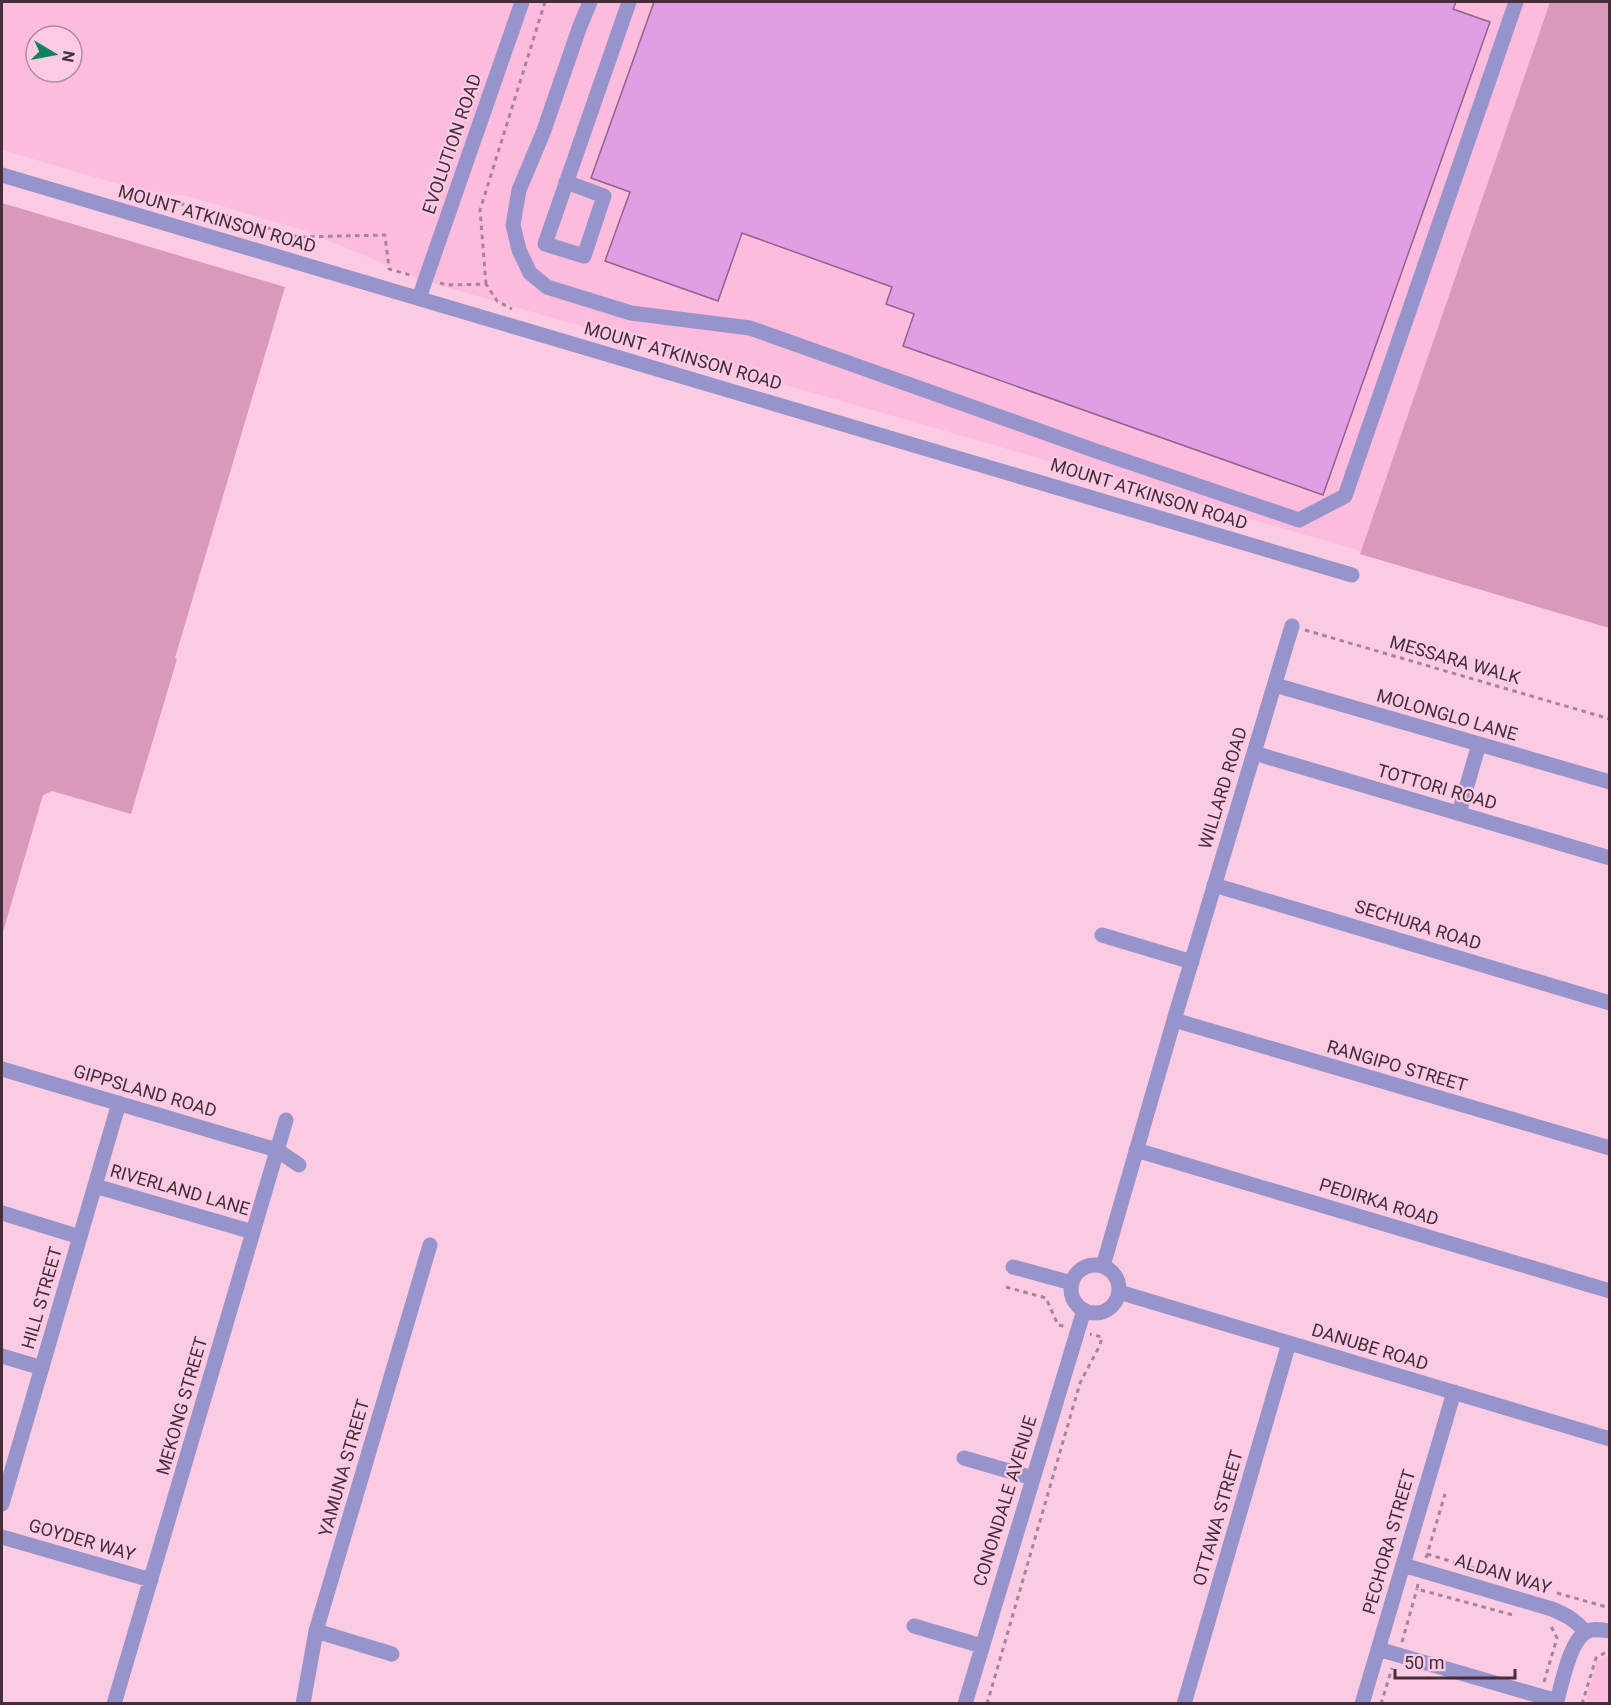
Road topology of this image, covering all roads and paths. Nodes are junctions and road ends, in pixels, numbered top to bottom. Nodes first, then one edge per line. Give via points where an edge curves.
1 (522, 2) edge
2 (545, 2) edge
3 (590, 2) edge
4 (629, 2) edge
5 (1516, 2) edge
6 (2, 175) edge
7 (566, 182) junction
8 (141, 199) dead end
9 (425, 279) junction
10 (486, 284) junction
11 (418, 298) junction
12 (513, 309) dead end
13 (1352, 575) dead end
14 (1292, 626) joint
15 (1275, 685) junction
16 (1610, 719) edge
17 (1479, 744) junction
18 (1254, 753) junction
19 (1610, 782) edge
20 (1459, 813) junction
21 (1610, 858) edge
22 (1214, 885) junction
23 (1102, 935) dead end
24 (1191, 962) junction
25 (1610, 1003) edge
26 (1174, 1020) junction
27 (2, 1069) edge
28 (119, 1103) junction
29 (286, 1120) dead end
30 (1610, 1148) edge
31 (277, 1150) junction
32 (1136, 1150) junction
33 (299, 1165) dead end
34 (95, 1186) junction
35 (2, 1213) edge
36 (253, 1232) junction
37 (80, 1237) junction
38 (430, 1245) dead end
39 (1103, 1266) junction
40 (1013, 1267) dead end
41 (1072, 1283) junction
42 (1006, 1287) dead end
43 (1610, 1291) edge
44 (1119, 1292) junction
45 (1083, 1310) junction
46 (1058, 1325) dead end
47 (1102, 1337) dead end
48 (1289, 1343) junction
49 (2, 1356) edge
50 (42, 1368) junction
51 (1454, 1392) junction
52 (1610, 1439) edge
53 (964, 1458) dead end
54 (1033, 1478) junction
55 (2, 1504) edge
56 (2, 1536) edge
57 (1403, 1565) junction
58 (151, 1580) junction
59 (914, 1626) dead end
60 (316, 1631) junction
61 (1610, 1631) edge
62 (1585, 1632) junction
63 (982, 1646) junction
64 (1378, 1649) junction
65 (1610, 1653) edge
66 (392, 1654) dead end
67 (1557, 1702) edge
68 (114, 1704) edge
69 (303, 1704) edge
70 (965, 1704) edge
71 (987, 1704) edge
72 (1184, 1704) edge
73 (1362, 1704) edge
74 (1582, 1704) edge

1 - 9 street, EVOLUTION ROAD
2 - 10 path via 480,210
3 - 5 street via 519,190 513,225 530,273 547,286 631,314 750,328 1299,520 1346,496
4 - 7 street
6 - 11 street, MOUNT ATKINSON ROAD
7 - 7 street via 604,196 584,256 545,244
8 - 9 path via 191,205 298,237 385,235 389,269
9 - 10 path via 448,285
9 - 11 street, EVOLUTION ROAD
10 - 12 path via 497,301
11 - 13 street, MOUNT ATKINSON ROAD
14 - 15 street, WILLARD ROAD
14 - 16 path, MESSARA WALK
15 - 17 street, MOLONGLO LANE
15 - 18 street, WILLARD ROAD
17 - 19 street, MOLONGLO LANE
17 - 20 street
18 - 20 street, TOTTORI ROAD
18 - 22 street, WILLARD ROAD
20 - 21 street, TOTTORI ROAD
22 - 24 street, WILLARD ROAD
22 - 25 street, SECHURA ROAD
23 - 24 street
24 - 26 street, WILLARD ROAD
26 - 30 street, RANGIPO STREET
26 - 32 street, WILLARD ROAD
27 - 28 street, GIPPSLAND ROAD
28 - 31 street, GIPPSLAND ROAD
28 - 34 street, HILL STREET
29 - 31 street, MEKONG STREET
31 - 33 street, GIPPSLAND ROAD
31 - 36 street, MEKONG STREET
32 - 39 street, WILLARD ROAD
32 - 43 street, PEDIRKA ROAD
34 - 36 street, RIVERLAND LANE
34 - 37 street, HILL STREET
35 - 37 street
36 - 58 street, MEKONG STREET
37 - 50 street, HILL STREET
38 - 60 street, YAMUNA STREET
39 - 41 street via 1087,1266
39 - 44 street via 1115,1276
40 - 41 street
41 - 45 street via 1073,1298
42 - 46 path via 1046,1298
44 - 45 street via 1106,1310
44 - 48 street, DANUBE ROAD
45 - 54 street, CONONDALE AVENUE
47 - 71 path via 1080,1383
48 - 51 street, DANUBE ROAD
48 - 72 street, OTTAWA STREET
49 - 50 street
50 - 55 street, HILL STREET
51 - 52 street, DANUBE ROAD
51 - 57 street, PECHORA STREET
53 - 54 street
54 - 63 street, CONONDALE AVENUE
56 - 58 street, GOYDER WAY
57 - 62 street, ALDAN WAY via 1552,1609 1568,1616
57 - 64 street, PECHORA STREET
58 - 68 street, MEKONG STREET
59 - 63 street
60 - 66 street
60 - 69 street, YAMUNA STREET
61 - 62 street
62 - 67 street via 1572,1650
63 - 70 street, CONONDALE AVENUE
64 - 67 street
64 - 73 street, PECHORA STREET
65 - 74 path via 1596,1658

